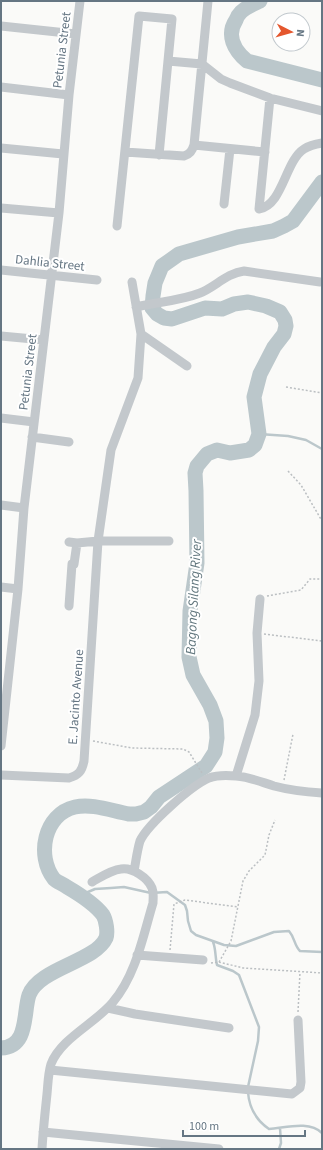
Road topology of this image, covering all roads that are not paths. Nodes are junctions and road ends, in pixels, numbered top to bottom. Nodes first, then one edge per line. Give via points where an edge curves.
1 (80, 1) edge
2 (208, 1) edge
3 (1, 26) edge
4 (76, 34) junction
5 (168, 61) junction
6 (202, 64) junction
7 (1, 87) edge
8 (69, 95) junction
9 (270, 98) junction
10 (322, 111) edge
11 (322, 143) edge
12 (194, 145) junction
13 (1, 148) edge
14 (230, 149) junction
15 (125, 152) junction
16 (265, 152) junction
17 (63, 154) junction
18 (159, 155) junction
19 (224, 204) dead end
20 (1, 208) edge
21 (59, 213) junction
22 (117, 226) dead end
23 (1, 270) edge
24 (51, 275) junction
25 (97, 280) dead end
26 (132, 282) dead end
27 (320, 282) dead end
28 (136, 307) junction
29 (141, 334) junction
30 (1, 336) edge
31 (44, 340) junction
32 (187, 366) dead end
33 (1, 418) edge
34 (34, 422) junction
35 (32, 437) junction
36 (69, 442) dead end
37 (1, 505) edge
38 (24, 508) junction
39 (98, 541) junction
40 (170, 541) dead end
41 (1, 587) edge
42 (18, 589) junction
43 (260, 600) road end
44 (69, 606) dead end
45 (5, 680) edge
46 (1, 746) edge
47 (1, 775) edge
48 (236, 776) junction
49 (322, 792) edge
50 (134, 871) junction
51 (92, 882) dead end
52 (137, 955) junction
53 (207, 962) road end
54 (108, 1008) junction
55 (298, 1020) road end
56 (229, 1028) dead end
57 (50, 1070) junction
58 (43, 1132) junction
59 (42, 1149) edge
60 (220, 1149) edge

1 - 4 street, Petunia Street
2 - 6 street
3 - 4 street
4 - 8 street, Petunia Street
5 - 6 street
5 - 15 street via 172,19 139,16
5 - 18 street
6 - 9 street via 230,84
6 - 12 street
7 - 8 street
8 - 17 street, Petunia Street
9 - 10 street
9 - 16 street
11 - 16 street via 303,149 272,200 266,207 259,209
12 - 14 street
12 - 18 street via 189,154 184,156
13 - 17 street
14 - 16 street
14 - 19 street
15 - 18 street
15 - 22 street
17 - 21 street, Petunia Street
20 - 21 street
21 - 24 street, Petunia Street
23 - 24 street, Dahlia Street
24 - 25 street, Dahlia Street
24 - 31 street, Petunia Street
26 - 28 street, E. Jacinto Avenue
27 - 28 street via 236,272 201,293
28 - 29 street, E. Jacinto Avenue
29 - 32 street
29 - 39 street, E. Jacinto Avenue via 138,378 111,450
30 - 31 street
31 - 34 street, Petunia Street
33 - 34 street
34 - 35 street, Petunia Street
35 - 36 street
35 - 38 street, Petunia Street
37 - 38 street
38 - 42 street, Petunia Street
39 - 40 street
39 - 44 street via 73,543 74,564
39 - 47 street, E. Jacinto Avenue via 82,769 77,775 69,778
41 - 42 street
42 - 45 street, Petunia Street
43 - 48 street via 257,633 259,681 255,715
45 - 46 street, Petunia Street
48 - 49 street via 283,788
48 - 50 street via 207,779 166,810 141,840
50 - 51 street via 123,868
50 - 52 street via 149,883 153,892
52 - 53 street
52 - 54 street via 124,985
54 - 56 street
54 - 57 street via 64,1046 56,1055
55 - 57 street via 300,1088 292,1094
57 - 58 street
58 - 59 street
58 - 60 street

